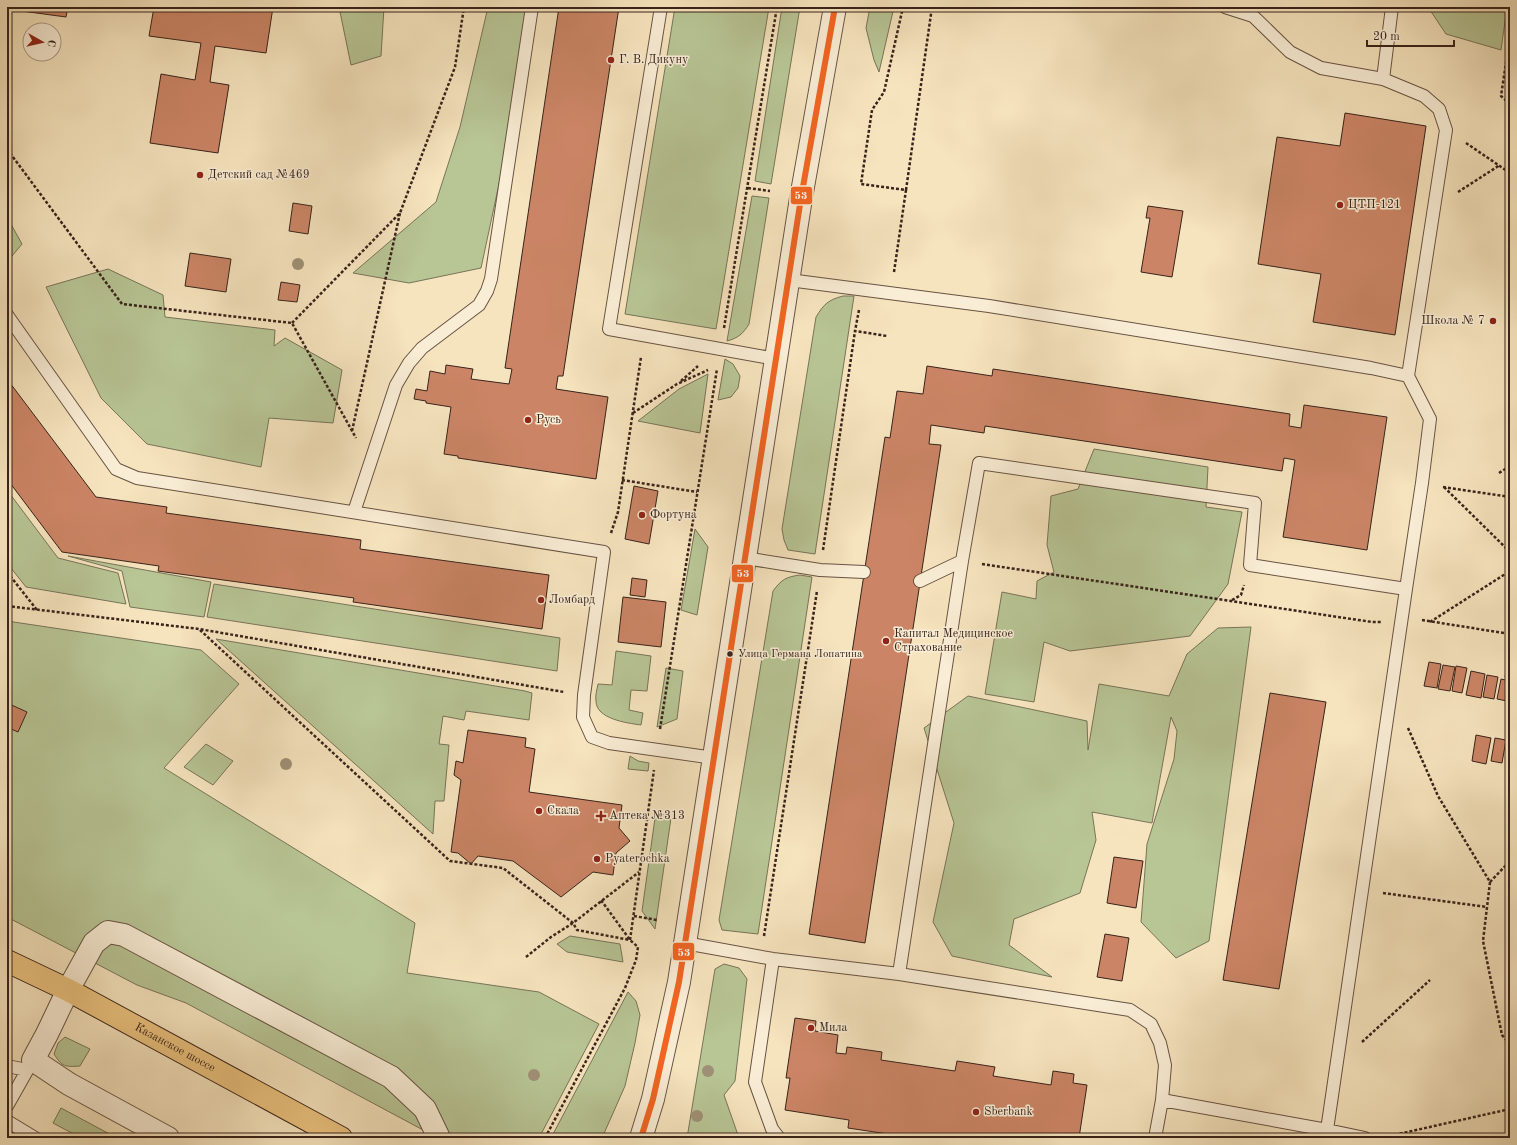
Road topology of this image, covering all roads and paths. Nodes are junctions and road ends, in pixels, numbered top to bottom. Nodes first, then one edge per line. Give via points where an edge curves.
1 (464, 7) edge
2 (532, 7) edge
3 (661, 7) edge
4 (777, 7) edge
5 (835, 7) edge
6 (903, 7) edge
7 (932, 7) edge
8 (1225, 7) edge
9 (1392, 7) edge
10 (1510, 36) edge
11 (1383, 79) junction
12 (1510, 104) edge
13 (1446, 130) junction
14 (7, 149) edge
15 (1500, 166) junction
16 (1510, 173) edge
17 (748, 188) junction
18 (906, 190) junction
19 (770, 191) dead end
20 (1453, 195) dead end
21 (400, 213) junction
22 (896, 259) dead end
23 (789, 280) junction
24 (860, 304) dead end
25 (7, 315) edge
26 (292, 324) junction
27 (855, 331) junction
28 (644, 336) junction
29 (887, 336) dead end
30 (720, 349) junction
31 (776, 359) junction
32 (1408, 376) junction
33 (633, 412) junction
34 (352, 431) junction
35 (370, 462) junction
36 (1510, 466) edge
37 (1499, 473) dead end
38 (622, 480) junction
39 (1422, 483) junction
40 (1443, 487) junction
41 (697, 492) junction
42 (1510, 497) edge
43 (354, 512) junction
44 (604, 552) junction
45 (1510, 552) edge
46 (745, 558) junction
47 (962, 561) junction
48 (820, 570) junction
49 (1510, 571) edge
50 (7, 572) edge
51 (864, 572) dead end
52 (920, 581) dead end
53 (1406, 589) junction
54 (7, 606) edge
55 (38, 610) junction
56 (1402, 621) junction
57 (1430, 622) junction
58 (199, 629) junction
59 (1510, 634) edge
60 (584, 695) junction
61 (1406, 723) dead end
62 (657, 750) junction
63 (714, 758) junction
64 (1510, 861) edge
65 (640, 871) junction
66 (1490, 882) junction
67 (1362, 891) junction
68 (601, 900) junction
69 (1487, 907) junction
70 (634, 916) junction
71 (657, 920) dead end
72 (573, 923) junction
73 (630, 940) junction
74 (764, 940) dead end
75 (686, 943) junction
76 (526, 957) dead end
77 (774, 958) junction
78 (7, 961) edge
79 (899, 974) junction
80 (1430, 980) dead end
81 (68, 990) junction
82 (600, 1022) dead end
83 (605, 1025) junction
84 (1510, 1045) edge
85 (30, 1065) junction
86 (1337, 1065) junction
87 (7, 1066) edge
88 (1162, 1100) junction
89 (7, 1106) edge
90 (1510, 1109) edge
91 (7, 1121) edge
92 (1327, 1130) junction
93 (35, 1138) edge
94 (168, 1138) edge
95 (341, 1138) edge
96 (439, 1138) edge
97 (545, 1138) edge
98 (641, 1138) edge
99 (779, 1138) edge
100 (1156, 1138) edge
101 (1366, 1138) edge
102 (1379, 1138) edge

1 - 21 path via 455,67
2 - 35 lane via 488,291 479,305 422,348 409,363 396,386
3 - 28 lane via 609,330
4 - 17 path
5 - 23 street
6 - 18 path via 884,92 872,110 861,184
7 - 18 path
8 - 11 lane via 1253,16 1290,52 1321,68
9 - 11 lane
10 - 12 path via 1501,96
11 - 13 lane via 1424,96 1439,109
13 - 15 path
13 - 32 lane
14 - 26 path via 122,304
15 - 16 path
15 - 20 path
17 - 19 path
17 - 30 path
18 - 22 path
21 - 26 path
21 - 34 path
23 - 31 street
23 - 32 lane via 989,306
24 - 27 path
25 - 43 lane via 116,469 137,478
26 - 34 path
27 - 29 path
27 - 48 path
28 - 30 lane
28 - 33 path
30 - 31 lane
31 - 46 street
32 - 39 lane via 1430,419
33 - 38 path
33 - 41 path via 677,384 718,365
34 - 35 path
35 - 43 lane
36 - 37 path
38 - 41 path
38 - 44 path via 618,512
39 - 40 path
39 - 53 lane
40 - 42 path
40 - 45 path
41 - 62 path
43 - 44 lane
44 - 60 lane
46 - 48 lane
46 - 63 street
47 - 52 lane
47 - 53 lane via 979,463 1255,503 1250,565
47 - 56 path via 1372,622
47 - 79 lane
48 - 51 lane
48 - 74 path
49 - 57 path
50 - 55 path
53 - 56 lane
54 - 55 path
55 - 58 path
56 - 57 path via 1418,619
56 - 67 lane
57 - 59 path
58 - 60 path
58 - 72 path via 450,861 503,868
60 - 62 lane via 583,717 592,737 609,743
61 - 66 path via 1438,796
62 - 63 lane
62 - 65 path
63 - 75 street
64 - 66 path
65 - 68 path
65 - 70 path
66 - 69 path
67 - 69 path
67 - 86 lane
68 - 72 path
68 - 73 path
69 - 84 path via 1483,941 1502,1035
70 - 71 path
70 - 73 path
72 - 73 path via 577,930
72 - 76 path
73 - 83 path via 638,947 636,960 625,988
75 - 77 lane
75 - 98 street via 653,1099
77 - 79 lane
77 - 99 lane via 755,1082 772,1129
78 - 81 main road, Казанское шоссе
79 - 88 lane via 1130,1010 1151,1024 1160,1044 1165,1065
80 - 86 path
81 - 85 street
81 - 95 main road, Казанское шоссе
81 - 96 street via 94,943 108,932 124,935 391,1077 425,1109
82 - 83 path
83 - 97 path
85 - 87 lane
85 - 89 lane
85 - 94 street
86 - 92 lane
88 - 92 lane
88 - 100 lane
90 - 102 path
91 - 93 lane
92 - 101 lane

